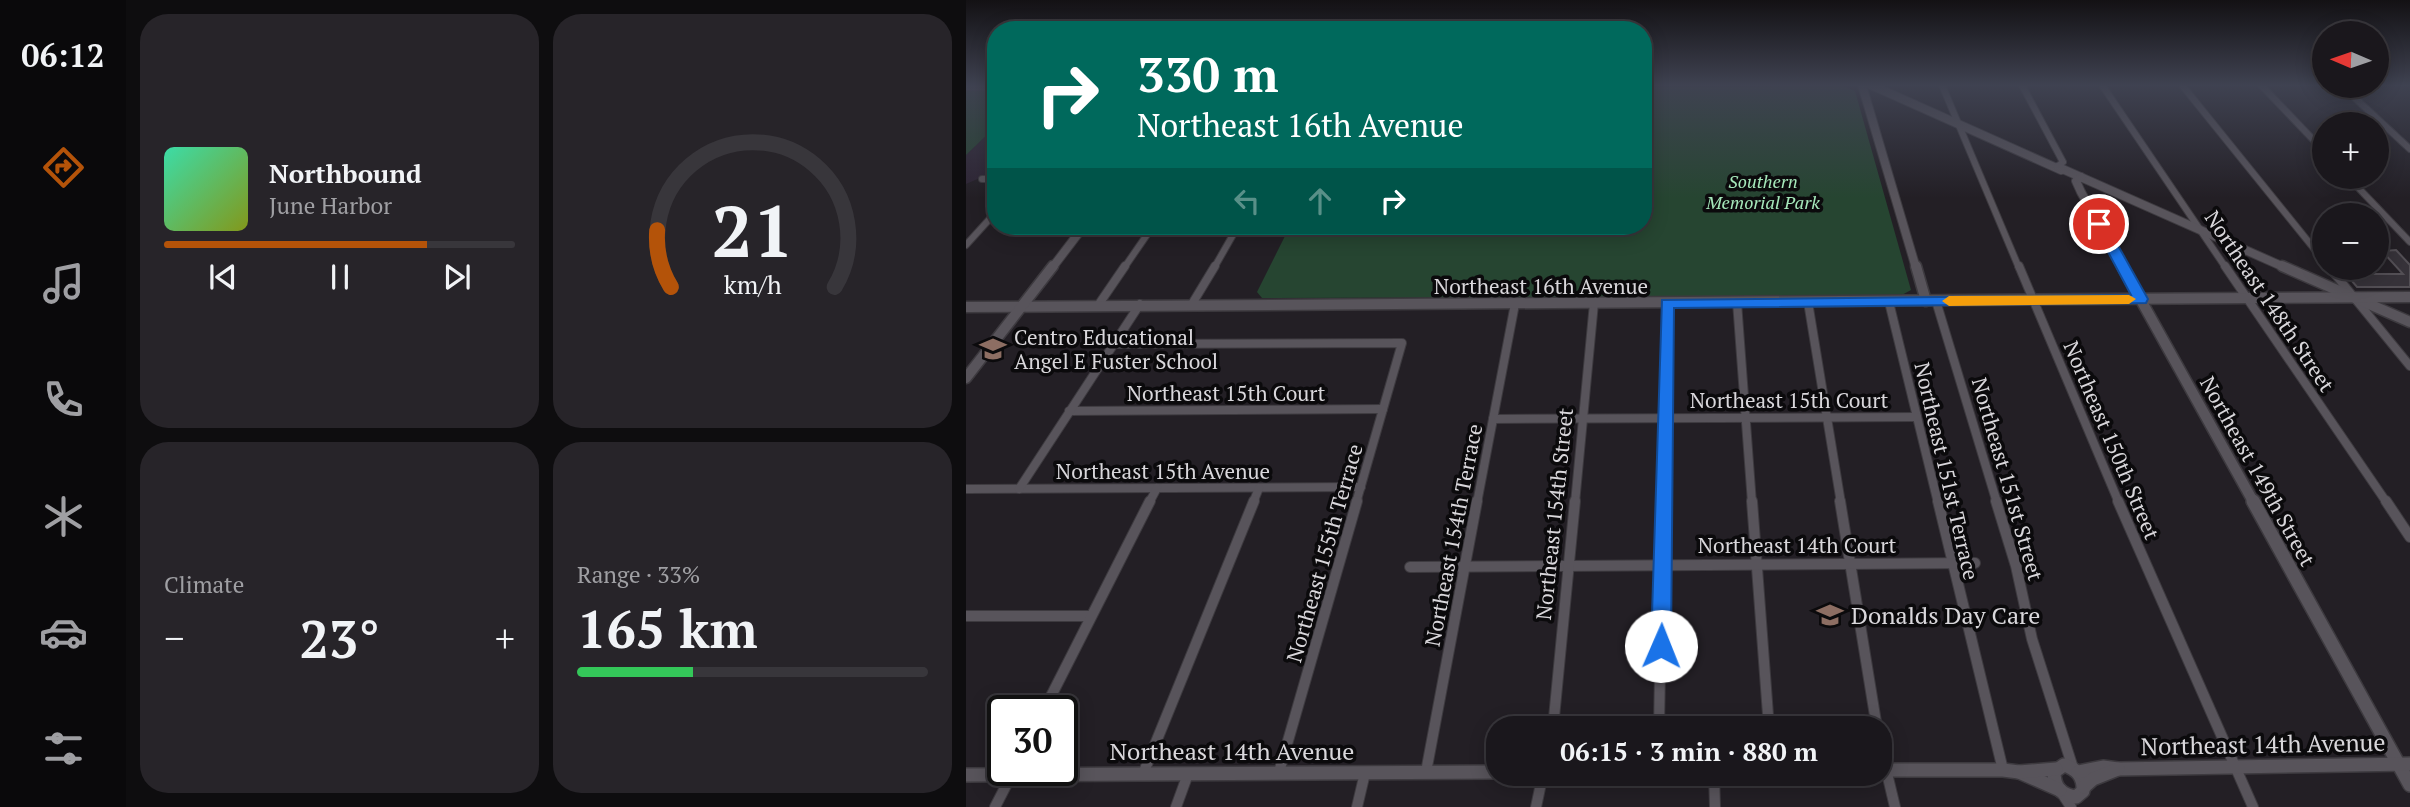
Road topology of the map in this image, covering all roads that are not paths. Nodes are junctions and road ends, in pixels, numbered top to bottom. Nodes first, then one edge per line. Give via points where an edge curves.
1 (1873, 123) edge
2 (1958, 123) joint
3 (2043, 123) edge
4 (2127, 123) edge
5 (2212, 123) edge
6 (2297, 123) edge
7 (2382, 123) edge
8 (2312, 138) edge
9 (2410, 149) edge
10 (2057, 167) junction
11 (2080, 176) junction
12 (982, 179) dead end
13 (987, 179) edge
14 (2359, 189) edge
15 (987, 222) edge
16 (2200, 230) junction
17 (1077, 235) edge
18 (1147, 235) edge
19 (1233, 235) edge
20 (2410, 242) edge
21 (966, 245) edge
22 (2312, 246) edge
23 (2340, 280) edge
24 (2353, 297) junction
25 (2397, 297) junction
26 (2410, 297) edge
27 (2247, 298) junction
28 (2141, 299) junction
29 (2034, 300) junction
30 (1931, 301) junction
31 (1737, 302) junction
32 (1808, 302) junction
33 (1889, 302) junction
34 (1140, 303) junction
35 (1594, 303) junction
36 (1667, 303) junction
37 (1099, 304) junction
38 (1192, 304) junction
39 (1515, 304) junction
40 (1021, 306) junction
41 (966, 307) edge
42 (2408, 321) edge
43 (1113, 344) junction
44 (2410, 366) edge
45 (966, 378) edge
46 (1383, 409) junction
47 (1069, 411) junction
48 (1917, 417) junction
49 (1665, 418) junction
50 (1745, 418) junction
51 (1826, 418) junction
52 (1493, 419) junction
53 (1583, 419) junction
54 (1361, 487) junction
55 (1157, 488) junction
56 (1259, 488) junction
57 (966, 489) edge
58 (1019, 489) junction
59 (2410, 537) edge
60 (1951, 563) junction
61 (1975, 563) dead end
62 (1757, 564) junction
63 (1852, 564) junction
64 (1664, 565) junction
65 (1464, 566) junction
66 (1568, 566) junction
67 (1410, 567) dead end
68 (966, 616) edge
69 (1091, 616) junction
70 (1052, 695) edge
71 (1554, 716) edge
72 (1659, 716) edge
73 (1768, 716) edge
74 (1875, 716) edge
75 (2404, 764) edge
76 (2236, 766) junction
77 (2067, 769) junction
78 (2118, 769) junction
79 (1892, 770) edge
80 (2011, 771) junction
81 (1279, 772) junction
82 (1426, 772) junction
83 (1486, 772) edge
84 (1365, 773) junction
85 (987, 774) edge
86 (1078, 774) edge
87 (1143, 774) junction
88 (1188, 774) junction
89 (966, 775) edge
90 (2410, 785) edge
91 (1006, 786) edge
92 (1540, 786) edge
93 (1714, 786) edge
94 (1889, 786) edge
95 (2060, 791) junction
96 (2079, 799) edge
97 (995, 807) edge
98 (1176, 807) edge
99 (1357, 807) edge
100 (1536, 807) edge
101 (1715, 807) edge
102 (1895, 807) edge
103 (2253, 807) edge

1 - 30 street, Northeast 151st Street
2 - 10 street
2 - 29 street, Northeast 150th Street
3 - 10 street via 2063,162
4 - 16 street, Northeast 148th Street
5 - 22 street
6 - 8 street
7 - 9 street
10 - 11 street
11 - 16 street
11 - 28 street, Northeast 149th Street via 2076,181 2081,192
12 - 13 street
14 - 20 street
15 - 21 street
16 - 24 street
16 - 27 street, Northeast 148th Street
17 - 40 street
18 - 37 street
19 - 38 street
23 - 24 street
24 - 25 street, Northeast 16th Avenue
24 - 27 street, Northeast 16th Avenue
24 - 42 street
24 - 44 street
25 - 26 street, Northeast 16th Avenue
25 - 42 street via 2398,310
27 - 28 street, Northeast 16th Avenue
27 - 59 street, Northeast 148th Street
28 - 29 street, Northeast 16th Avenue
28 - 75 street, Northeast 149th Street
29 - 30 street, Northeast 16th Avenue
29 - 76 street, Northeast 150th Street
30 - 33 street, Northeast 16th Avenue
30 - 77 street, Northeast 151st Street via 2016,566 2032,639 2066,749
31 - 32 street, Northeast 16th Avenue
31 - 36 street, Northeast 16th Avenue
31 - 50 street
32 - 33 street, Northeast 16th Avenue
32 - 51 street
33 - 48 street, Northeast 151st Terrace
34 - 37 street, Northeast 16th Avenue
34 - 38 street, Northeast 16th Avenue
34 - 43 street
35 - 36 street, Northeast 16th Avenue
35 - 39 street, Northeast 16th Avenue
35 - 53 street, Northeast 154th Street
36 - 49 street
37 - 40 street, Northeast 16th Avenue
38 - 39 street, Northeast 16th Avenue
39 - 52 street, Northeast 154th Terrace
40 - 41 street, Northeast 16th Avenue
40 - 45 street
43 - 46 street, Northeast 155th Terrace via 1402,343
43 - 47 street
46 - 47 street, Northeast 15th Court
46 - 54 street, Northeast 155th Terrace
47 - 58 street
48 - 51 street, Northeast 15th Court
48 - 60 street, Northeast 151st Terrace
49 - 50 street, Northeast 15th Court
49 - 53 street, Northeast 15th Court
49 - 64 street
50 - 51 street, Northeast 15th Court
50 - 62 street
51 - 63 street
52 - 53 street, Northeast 15th Court
52 - 65 street, Northeast 154th Terrace
53 - 66 street, Northeast 154th Street
54 - 56 street, Northeast 15th Avenue
54 - 81 street, Northeast 155th Terrace
55 - 56 street, Northeast 15th Avenue
55 - 58 street, Northeast 15th Avenue
55 - 69 street
56 - 87 street
57 - 58 street, Northeast 15th Avenue
60 - 61 street, Northeast 14th Court
60 - 63 street, Northeast 14th Court
60 - 80 street, Northeast 151st Terrace
62 - 63 street, Northeast 14th Court
62 - 64 street, Northeast 14th Court
62 - 73 street
63 - 74 street
64 - 66 street, Northeast 14th Court
64 - 72 street
65 - 66 street, Northeast 14th Court
65 - 67 street, Northeast 14th Court
65 - 82 street, Northeast 154th Terrace
66 - 71 street, Northeast 154th Street
68 - 69 street
69 - 70 street
75 - 76 street, Northeast 14th Avenue
75 - 90 street, Northeast 149th Street
76 - 78 street, Northeast 14th Avenue
76 - 103 street, Northeast 150th Street
77 - 78 street, Northeast 14th Avenue
77 - 80 street, Northeast 14th Avenue
77 - 95 street via 2053,777
77 - 96 street
78 - 96 street, Northeast 14th Avenue via 2093,779
79 - 80 street, Northeast 14th Avenue
80 - 95 street, Northeast 14th Avenue
81 - 84 street, Northeast 14th Avenue
81 - 88 street, Northeast 14th Avenue
82 - 83 street, Northeast 14th Avenue
82 - 84 street, Northeast 14th Avenue
84 - 99 street
85 - 89 street, Northeast 14th Avenue
86 - 87 street, Northeast 14th Avenue
87 - 88 street, Northeast 14th Avenue
88 - 98 street
91 - 97 street
92 - 100 street
93 - 101 street
94 - 102 street
95 - 96 street, Northeast 14th Avenue

